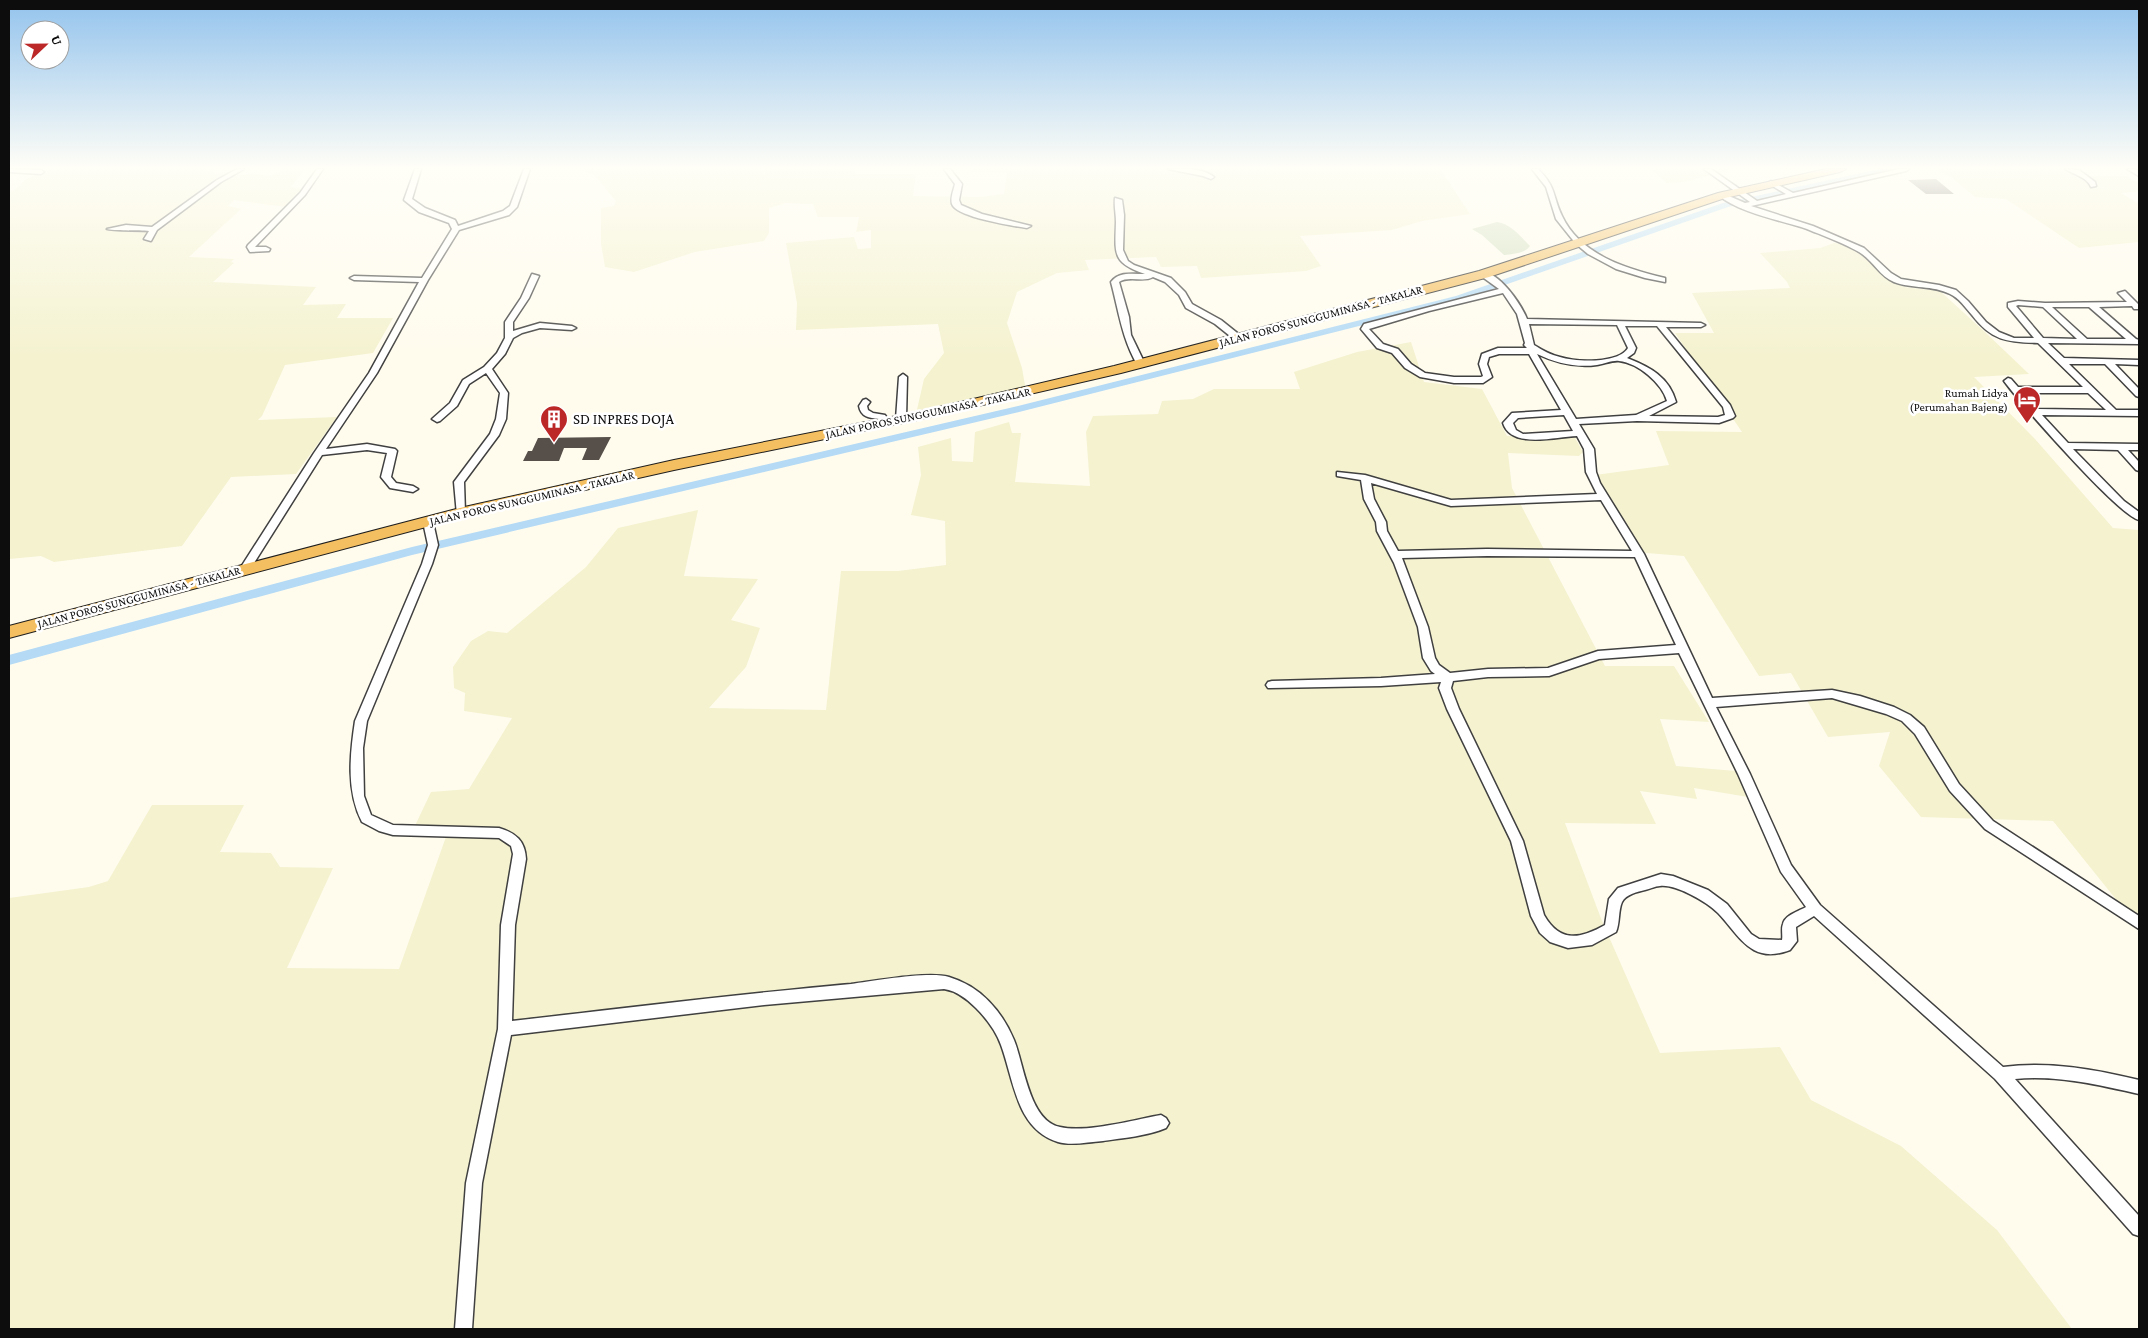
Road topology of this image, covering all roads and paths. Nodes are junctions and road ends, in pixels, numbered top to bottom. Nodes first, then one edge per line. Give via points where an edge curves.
1 (153, 231) edge
2 (267, 231) edge
3 (455, 231) edge
4 (1120, 231) edge
5 (1570, 231) edge
6 (1623, 231) edge
7 (1818, 231) edge
8 (148, 239) dead end
9 (1581, 244) junction
10 (266, 248) dead end
11 (535, 276) dead end
12 (1487, 276) junction
13 (354, 278) dead end
14 (1164, 278) junction
15 (424, 280) junction
16 (1662, 280) dead end
17 (1504, 289) junction
18 (2122, 292) dead end
19 (2045, 304) junction
20 (2092, 304) junction
21 (2137, 306) edge
22 (1523, 320) junction
23 (1620, 323) junction
24 (1659, 323) junction
25 (1700, 326) dead end
26 (572, 328) dead end
27 (510, 336) junction
28 (1238, 338) junction
29 (2039, 340) junction
30 (2084, 340) junction
31 (2137, 343) edge
32 (1530, 348) junction
33 (1619, 358) junction
34 (2060, 361) junction
35 (2107, 362) junction
36 (2139, 362) edge
37 (1141, 364) junction
38 (487, 369) junction
39 (903, 377) dead end
40 (2008, 381) dead end
41 (2016, 390) junction
42 (2089, 390) junction
43 (2139, 394) edge
44 (866, 402) dead end
45 (2036, 412) junction
46 (2114, 413) junction
47 (2139, 413) edge
48 (1570, 417) junction
49 (1637, 418) junction
50 (437, 419) dead end
51 (902, 419) junction
52 (886, 422) junction
53 (1580, 433) junction
54 (2065, 446) junction
55 (2120, 446) junction
56 (2139, 447) edge
57 (319, 453) junction
58 (2139, 468) edge
59 (1340, 474) dead end
60 (1365, 478) junction
61 (414, 489) dead end
62 (1604, 497) junction
63 (460, 513) junction
64 (2139, 517) edge
65 (429, 526) junction
66 (1639, 554) junction
67 (1395, 555) junction
68 (245, 569) junction
69 (9, 632) edge
70 (1682, 649) junction
71 (1448, 677) junction
72 (1272, 685) dead end
73 (1708, 703) junction
74 (1815, 910) junction
75 (2139, 923) edge
76 (505, 1029) junction
77 (2000, 1074) junction
78 (2139, 1087) edge
79 (1161, 1123) dead end
80 (2139, 1228) edge
81 (463, 1329) edge

1 - 8 street
2 - 10 street via 251,247 253,250
3 - 15 street
4 - 14 street via 1121,257 1132,267
5 - 9 street
6 - 9 highway, JALAN POROS SUNGGUMINASA - TAKALAR
7 - 29 street via 1861,250 1897,281 1956,294 1996,336
9 - 12 highway, JALAN POROS SUNGGUMINASA - TAKALAR
9 - 16 street via 1614,266
11 - 27 street via 509,322
12 - 17 street
12 - 28 highway, JALAN POROS SUNGGUMINASA - TAKALAR
13 - 15 street
14 - 28 street via 1182,294 1189,306
14 - 37 street via 1124,276 1115,282 1127,335
15 - 57 street via 373,373
17 - 22 street
17 - 32 street via 1367,326 1366,329 1380,346 1397,352 1413,370 1445,379 1486,379 1488,374 1482,364 1485,356 1498,351
18 - 21 street
19 - 20 street
19 - 29 street via 2011,305
19 - 30 street
20 - 21 street
20 - 31 street
22 - 23 street
22 - 32 street
23 - 24 street
23 - 33 street via 1632,348
24 - 25 street
24 - 49 street via 1727,407 1730,416 1719,420
26 - 27 street via 531,326
27 - 38 street via 501,354
28 - 37 highway, JALAN POROS SUNGGUMINASA - TAKALAR
29 - 30 street
29 - 34 street
30 - 31 street
32 - 33 street via 1571,364 1593,364
32 - 48 street
33 - 49 street via 1658,377 1671,396 1672,402
34 - 35 street
34 - 42 street
35 - 36 street
35 - 43 street
37 - 51 highway, JALAN POROS SUNGGUMINASA - TAKALAR
38 - 50 street via 466,382 454,404
38 - 63 street via 504,393 501,418 494,435 459,482
39 - 51 street
40 - 41 street
41 - 42 street
41 - 45 street
42 - 46 street
44 - 52 street via 864,411 882,417
45 - 46 street
45 - 54 street
46 - 47 street
48 - 49 street
48 - 53 street
48 - 53 street via 1515,415 1508,423 1515,435 1522,437
51 - 52 highway, JALAN POROS SUNGGUMINASA - TAKALAR
52 - 63 highway, JALAN POROS SUNGGUMINASA - TAKALAR
53 - 62 street via 1590,453 1591,472
54 - 55 street
54 - 64 street via 2120,503
55 - 56 street
55 - 58 street
57 - 61 street via 367,447 392,451 386,478 393,486
57 - 68 street
59 - 60 street
60 - 62 street via 1452,503
60 - 67 street via 1368,499
62 - 66 street
63 - 65 highway, JALAN POROS SUNGGUMINASA - TAKALAR
65 - 68 highway, JALAN POROS SUNGGUMINASA - TAKALAR
65 - 76 street via 433,545 425,569 361,721 357,748 358,796 366,818 393,830 487,831 507,835 517,843 520,859 506,943
66 - 67 street via 1557,555 1477,551
66 - 70 street
67 - 71 street via 1423,627 1429,658 1435,668
68 - 69 highway, JALAN POROS SUNGGUMINASA - TAKALAR
70 - 71 street via 1598,655 1549,672
70 - 73 street
71 - 72 street
71 - 74 street via 1446,688 1453,709 1517,841 1538,916 1555,938 1568,942 1592,939 1610,928 1616,899 1623,892 1661,880 1702,894 1722,908 1746,938 1756,945 1786,946 1790,941 1789,925
73 - 74 street via 1786,868
73 - 75 street via 1832,694 1906,718 1925,739 1950,782 1989,825
74 - 77 street
76 - 79 street via 836,991 946,983 972,994 993,1018 1008,1043 1025,1100 1034,1115 1050,1130 1059,1134 1084,1134
76 - 81 street via 474,1183
77 - 78 street via 2050,1070
77 - 80 street

